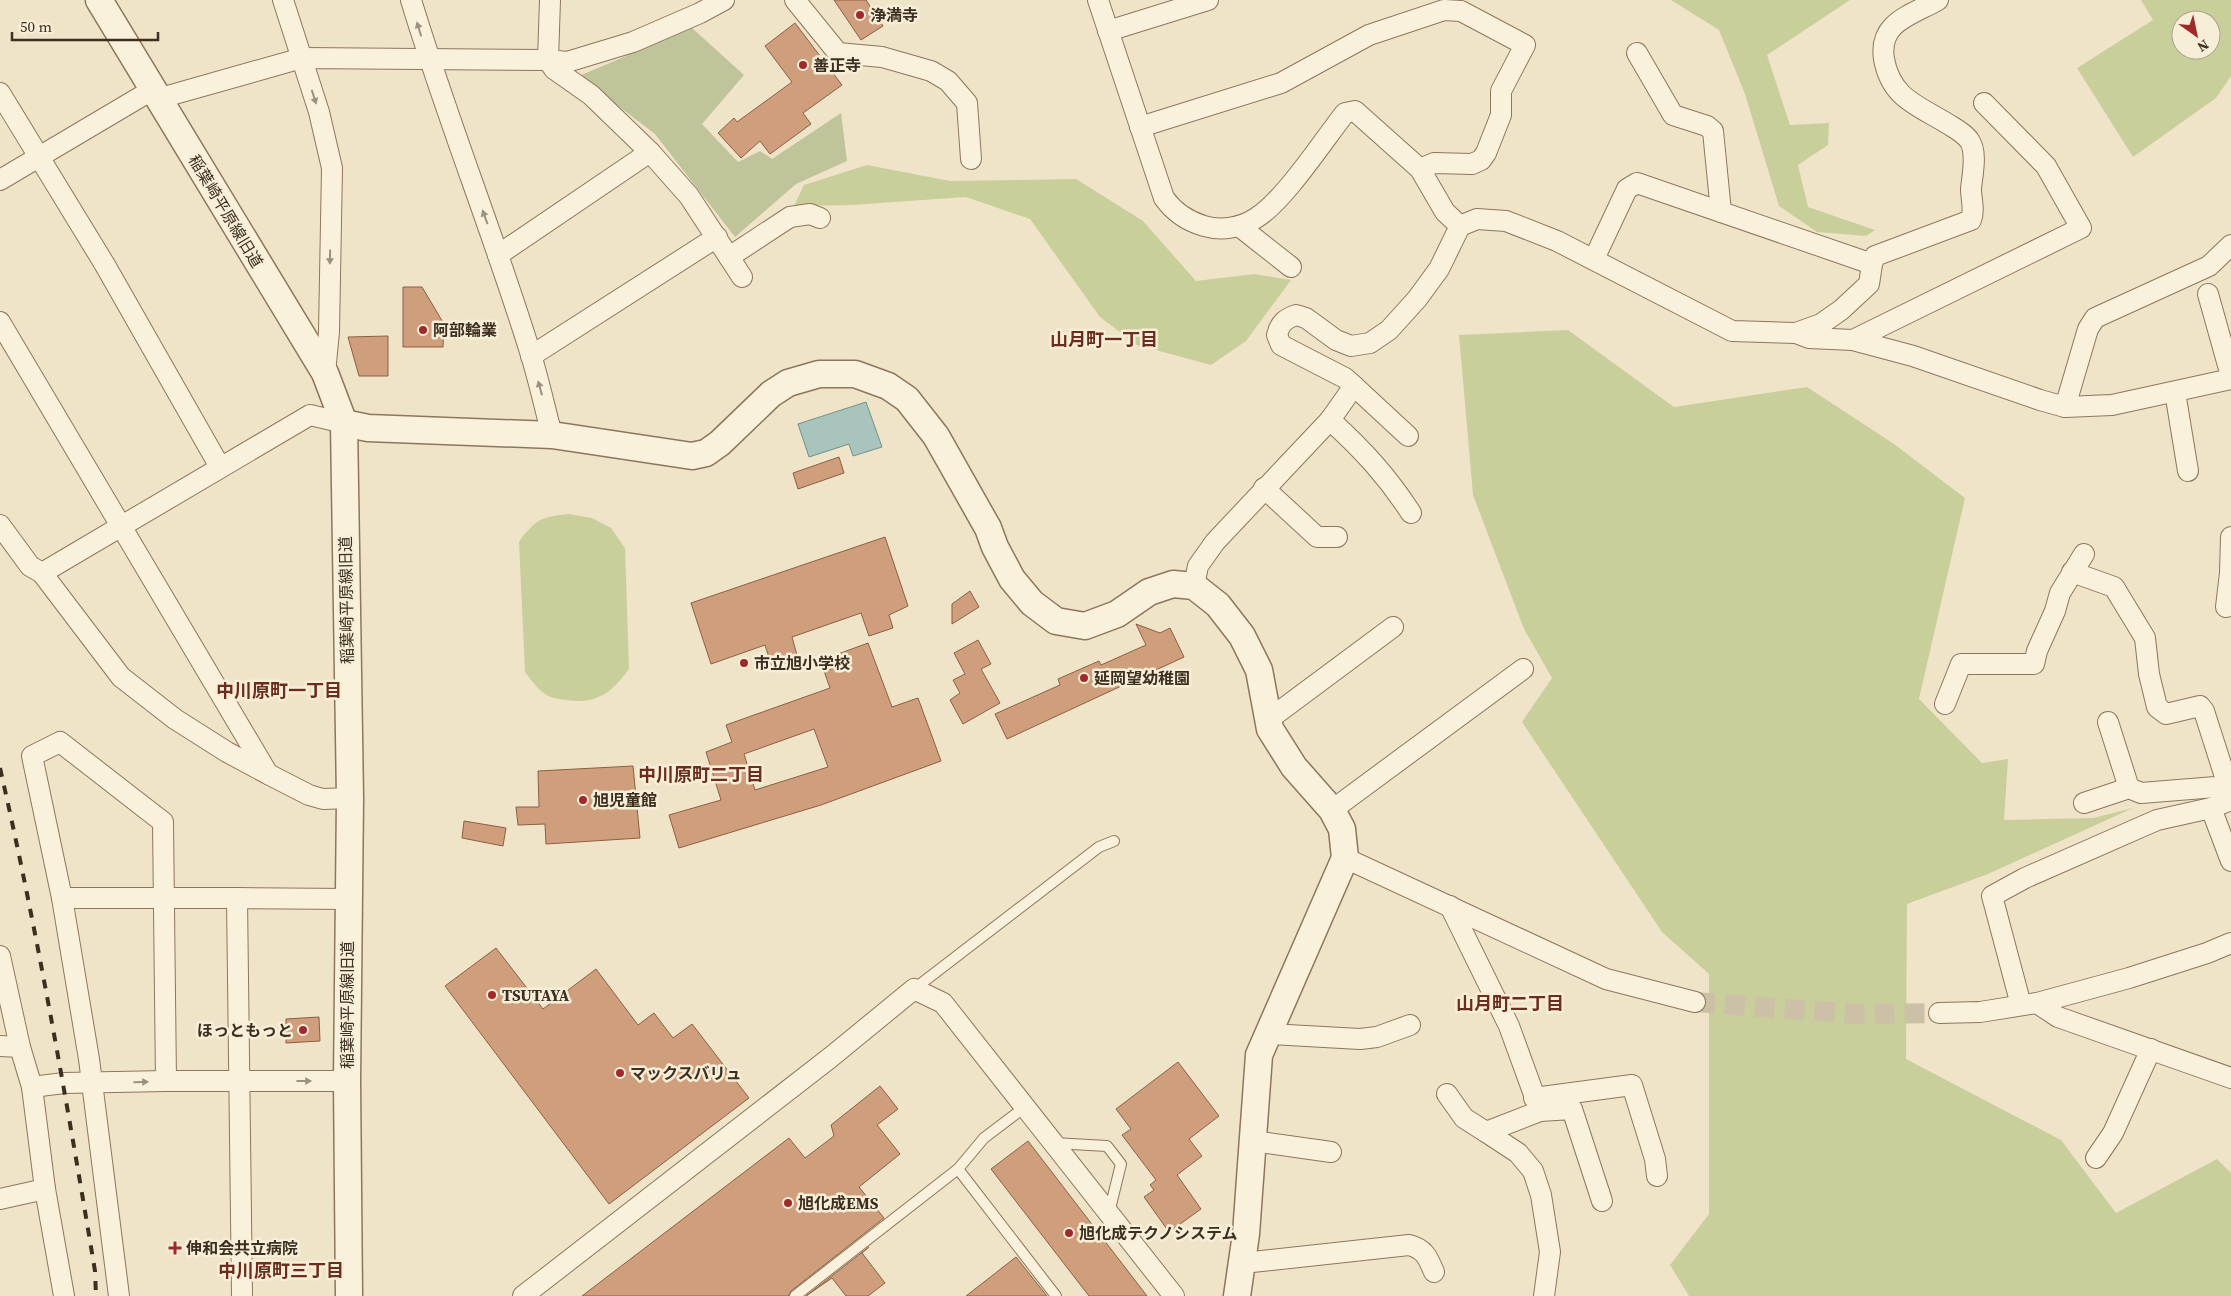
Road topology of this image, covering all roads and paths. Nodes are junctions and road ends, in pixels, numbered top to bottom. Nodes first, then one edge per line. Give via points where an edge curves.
1 (99, 0) edge
2 (284, 0) edge
3 (410, 0) edge
4 (550, 0) edge
5 (724, 0) edge
6 (795, 0) edge
7 (1098, 0) edge
8 (1208, 0) edge
9 (1938, 0) edge
10 (1448, 5) edge
11 (1108, 31) junction
12 (1637, 52) dead end
13 (302, 58) junction
14 (428, 58) junction
15 (548, 60) junction
16 (0, 93) edge
17 (155, 95) junction
18 (1984, 103) dead end
19 (967, 109) junction
20 (1140, 127) junction
21 (955, 136) dead end
22 (650, 152) junction
23 (38, 158) junction
24 (971, 159) dead end
25 (1420, 169) junction
26 (0, 180) edge
27 (1721, 212) junction
28 (820, 218) dead end
29 (1239, 226) junction
30 (1460, 226) junction
31 (717, 237) junction
32 (2231, 245) edge
33 (498, 255) junction
34 (730, 256) junction
35 (1594, 259) junction
36 (1872, 264) junction
37 (1291, 267) dead end
38 (742, 277) dead end
39 (2208, 294) dead end
40 (0, 322) edge
41 (1796, 333) junction
42 (1853, 340) junction
43 (531, 356) junction
44 (324, 373) junction
45 (2231, 381) edge
46 (1354, 386) junction
47 (2175, 392) junction
48 (2065, 407) junction
49 (1330, 420) junction
50 (344, 423) junction
51 (552, 435) junction
52 (1408, 436) dead end
53 (220, 467) junction
54 (2188, 471) dead end
55 (1264, 488) junction
56 (1411, 513) dead end
57 (0, 526) edge
58 (120, 526) junction
59 (1337, 536) dead end
60 (2231, 537) edge
61 (2084, 554) dead end
62 (2072, 572) junction
63 (42, 573) junction
64 (1194, 586) junction
65 (2226, 607) dead end
66 (1393, 627) dead end
67 (1523, 669) dead end
68 (1946, 704) dead end
69 (1268, 720) junction
70 (2108, 722) dead end
71 (268, 774) junction
72 (2129, 788) junction
73 (2230, 790) edge
74 (350, 798) junction
75 (2084, 803) dead end
76 (2211, 808) junction
77 (1332, 810) junction
78 (2157, 820) junction
79 (1114, 841) dead end
80 (1345, 858) junction
81 (2231, 861) edge
82 (164, 896) junction
83 (62, 898) junction
84 (237, 898) junction
85 (348, 899) junction
86 (1450, 906) junction
87 (2231, 942) edge
88 (0, 956) edge
89 (914, 989) junction
90 (1695, 1002) tunnel mouth
91 (2029, 1004) junction
92 (1939, 1013) tunnel mouth
93 (1410, 1025) dead end
94 (1269, 1034) junction
95 (0, 1046) edge
96 (20, 1047) junction
97 (2151, 1049) junction
98 (2231, 1078) edge
99 (166, 1081) junction
100 (238, 1081) junction
101 (347, 1082) junction
102 (92, 1083) junction
103 (32, 1087) junction
104 (1447, 1094) dead end
105 (1537, 1104) junction
106 (1025, 1106) junction
107 (1486, 1132) junction
108 (1253, 1141) junction
109 (1053, 1143) junction
110 (1331, 1152) dead end
111 (2096, 1158) dead end
112 (958, 1169) junction
113 (1657, 1176) dead end
114 (45, 1189) junction
115 (0, 1199) edge
116 (1602, 1201) dead end
117 (1108, 1213) junction
118 (1243, 1262) junction
119 (1434, 1272) dead end
120 (64, 1296) edge
121 (119, 1296) edge
122 (242, 1296) edge
123 (349, 1296) edge
124 (523, 1296) edge
125 (795, 1296) edge
126 (1056, 1296) edge
127 (1174, 1296) edge
128 (1237, 1296) edge
129 (1544, 1296) edge

1 - 17 street, 稲葉崎平原線旧道
2 - 13 street
14 -> 3 street
4 - 15 street
5 - 15 street via 632,42 567,62
6 - 19 street via 838,53 882,57 932,70 948,81 967,103
7 - 11 street
8 - 11 street
9 - 36 street via 1897,22 1886,33 1883,51 1887,75 1898,93 1970,141 1973,150 1973,215 1971,220 1875,256
10 - 20 street via 1369,35 1281,83
10 - 25 street via 1525,45 1501,91 1502,115 1481,160 1472,164 1434,163
11 - 20 street
12 - 27 street via 1673,115 1713,130
13 - 14 street
13 - 17 street
13 -> 44 street via 332,168 329,332
14 - 15 street
33 -> 14 street
15 - 22 street via 554,69 592,95
16 - 23 street
17 - 23 street
17 - 44 street, 稲葉崎平原線旧道
18 - 42 street via 2046,166 2081,228
19 - 21 street
19 - 24 street
20 - 29 street via 1164,198 1171,207 1192,222 1212,228
22 - 31 street via 689,196
22 - 33 street
23 - 26 street
23 - 53 street via 105,265
25 - 29 street via 1355,111 1345,113 1289,186 1256,218
25 - 30 street via 1445,212
27 - 35 street via 1637,183 1627,189
27 - 36 street
28 - 34 street via 810,214 790,218
29 - 37 street
30 - 35 street via 1477,219 1506,221
30 - 46 street via 1439,269 1417,299 1389,330 1370,343 1351,346 1296,314 1280,325 1277,335 1281,345 1345,378
31 - 34 street
31 - 43 street
32 - 48 street via 2209,266 2095,318 2088,329
33 - 43 street
34 - 38 street
35 - 41 street via 1732,331
36 - 41 street via 1869,284 1854,299 1821,324
39 - 45 street
40 - 58 street
41 - 42 street via 1809,338
42 - 48 street via 1913,356
51 -> 43 street
44 - 50 street, 稲葉崎平原線旧道
45 - 47 street
46 - 49 street
46 - 52 street
47 - 48 street via 2112,405
47 - 54 street
49 - 55 street
49 - 56 street via 1364,451
50 - 51 street via 368,428
50 - 53 street via 310,415
50 - 74 street, 稲葉崎平原線旧道
51 - 64 street via 692,456 706,453 720,443 770,394 788,383 819,374 855,374 888,386 908,399 936,436 988,528 1012,579 1032,603 1056,621 1085,626 1117,614 1149,592 1173,584
53 - 58 street
55 - 59 street via 1317,538
55 - 64 street via 1215,542 1198,566
57 - 63 street via 30,566
58 - 63 street
58 - 71 street
60 - 65 street
61 - 62 street
62 - 68 street via 2036,651 2034,664 1961,664
62 - 73 street via 2114,587 2145,638 2157,708 2166,714 2200,706 2204,711
63 - 71 street via 121,677 175,719
64 - 69 street via 1218,605 1242,636 1259,670
66 - 69 street
67 - 77 street
69 - 77 street via 1270,729 1294,767
70 - 72 street
71 - 74 street via 309,795 323,799
72 - 73 street via 2141,793
72 - 75 street
73 - 76 street
73 - 78 street via 2159,808
74 - 85 street, 稲葉崎平原線旧道
76 - 78 street
76 - 81 street
77 - 80 street via 1342,829
78 - 91 street via 2025,878 1992,896
79 - 89 lane via 1099,847
80 - 86 street
80 - 94 street
82 - 83 street
82 - 83 street via 164,822 60,742 32,756
82 - 84 street
82 - 99 street
83 - 102 street
84 - 85 street
84 - 100 street
85 - 101 street, 稲葉崎平原線旧道
86 - 90 street via 1606,980
86 - 105 street via 1509,1026
87 - 91 street via 2208,953 2128,978
88 - 96 street
89 - 106 street via 943,1003
89 - 124 street
91 - 92 street via 1980,1012
91 - 97 street
93 - 94 street via 1377,1037 1360,1039
94 - 108 street via 1259,1055
95 - 96 street
96 - 103 street
97 - 98 street
97 - 111 street via 2113,1133
99 - 100 street
102 -> 99 street
100 -> 101 street
100 - 122 street
101 - 123 street, 稲葉崎平原線旧道
102 - 103 street
102 - 121 street
103 - 114 street
104 - 107 street via 1464,1118
105 - 107 street
105 - 113 street via 1632,1085 1655,1159
105 - 116 street via 1572,1109
106 - 109 street
106 - 112 lane via 984,1138
107 - 129 street via 1518,1153 1533,1171 1541,1195 1550,1252
108 - 110 street
108 - 118 street
109 - 117 street
109 - 117 lane via 1108,1146 1121,1164
112 - 125 lane
112 - 126 lane
114 - 115 street
114 - 120 street
117 - 127 street
118 - 119 street via 1409,1245 1420,1248 1427,1255
118 - 128 street

